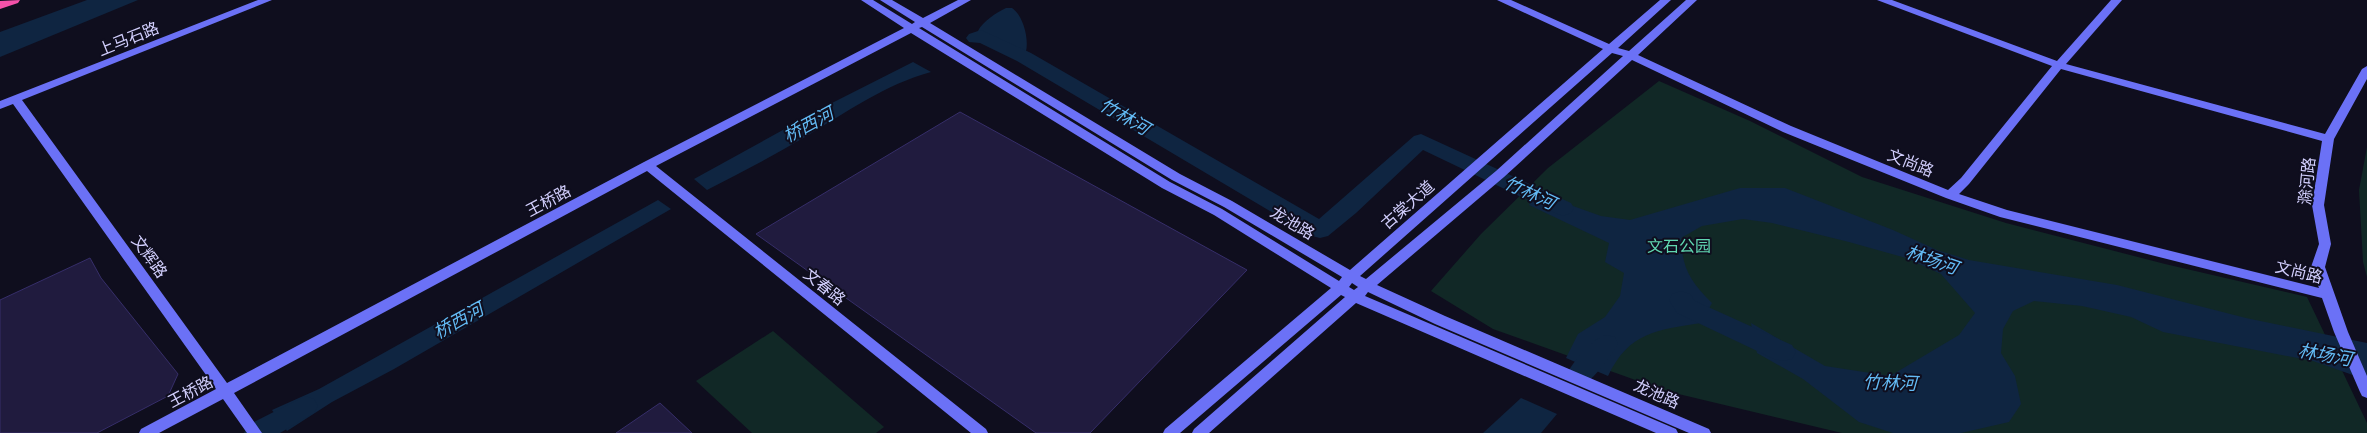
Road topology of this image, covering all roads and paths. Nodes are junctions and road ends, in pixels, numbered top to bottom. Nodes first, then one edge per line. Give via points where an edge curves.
1 (14, 0) edge
2 (268, 0) edge
3 (866, 0) edge
4 (885, 0) edge
5 (966, 0) edge
6 (1502, 0) edge
7 (1666, 0) edge
8 (1692, 0) edge
9 (1882, 0) edge
10 (2117, 0) edge
11 (0, 5) edge
12 (917, 25) junction
13 (1609, 48) junction
14 (1630, 55) junction
15 (2059, 65) junction
16 (2367, 69) edge
17 (15, 100) junction
18 (0, 106) edge
19 (2328, 138) junction
20 (648, 165) junction
21 (1950, 195) junction
22 (1350, 276) junction
23 (1367, 286) junction
24 (1339, 289) junction
25 (2329, 295) junction
26 (1355, 296) junction
27 (2364, 387) edge
28 (225, 391) junction
29 (146, 433) edge
30 (254, 433) edge
31 (981, 433) edge
32 (1170, 433) edge
33 (1199, 433) edge
34 (1671, 433) edge
35 (1704, 433) edge

1 - 11 highway
2 - 17 street, 上马石路
3 - 12 street, 龙池路
4 - 12 street, 龙池路
5 - 12 street, 王桥路
6 - 13 street, 文尚路
7 - 13 street, 古棠大道
8 - 14 street
9 - 15 street
10 - 15 street
12 - 20 street, 王桥路
12 - 22 street, 龙池路
12 - 24 street, 龙池路 via 1166,185 1218,212
13 - 14 street, 文尚路
13 - 22 street, 古棠大道
14 - 21 street, 文尚路 via 1787,129
14 - 23 street via 1500,174
15 - 19 street
15 - 21 street via 1965,182
16 - 19 street, 滁河路
17 - 18 street, 上马石路
17 - 28 street, 文辉路
19 - 25 street, 滁河路 via 2318,205 2325,244 2318,267
20 - 28 street, 王桥路
20 - 31 street, 文春路
21 - 25 street, 文尚路 via 2004,214
22 - 23 street, 龙池路
22 - 24 street, 古棠大道
23 - 26 street
23 - 35 street, 龙池路
24 - 26 street, 龙池路
24 - 32 street, 古棠大道
25 - 27 street, 滁河路
26 - 33 street
26 - 34 street, 龙池路
28 - 29 street, 王桥路
28 - 30 street, 文辉路

